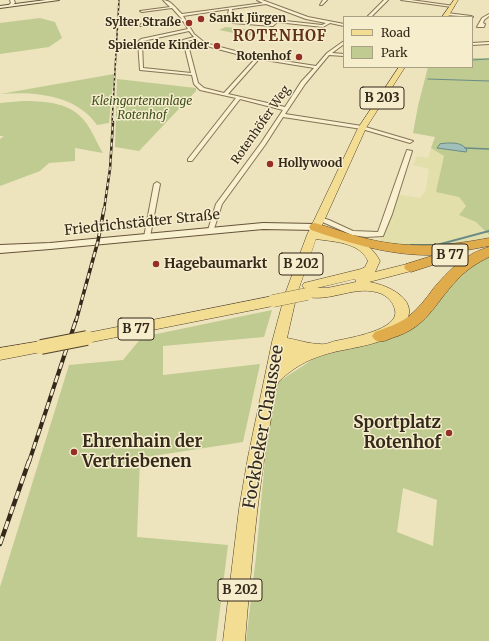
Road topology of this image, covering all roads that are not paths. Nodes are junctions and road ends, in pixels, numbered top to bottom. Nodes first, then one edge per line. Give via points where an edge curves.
1 (9, 0) edge
2 (57, 0) edge
3 (165, 0) edge
4 (259, 0) edge
5 (325, 0) edge
6 (386, 0) edge
7 (403, 0) edge
8 (456, 0) edge
9 (419, 1) edge
10 (12, 3) edge
11 (267, 3) junction
12 (321, 4) dead end
13 (452, 6) junction
14 (0, 7) edge
15 (174, 7) junction
16 (231, 9) junction
17 (142, 11) dead end
18 (182, 15) junction
19 (446, 15) edge
20 (489, 15) edge
21 (370, 16) edge
22 (458, 16) edge
23 (473, 17) edge
24 (483, 19) junction
25 (184, 20) junction
26 (489, 20) edge
27 (330, 22) junction
28 (481, 23) dead end
29 (141, 25) dead end
30 (343, 25) edge
31 (189, 30) junction
32 (196, 38) junction
33 (343, 43) edge
34 (489, 43) edge
35 (473, 44) edge
36 (328, 54) junction
37 (343, 55) edge
38 (258, 58) junction
39 (316, 67) junction
40 (401, 68) edge
41 (193, 74) junction
42 (225, 94) junction
43 (239, 98) junction
44 (285, 112) junction
45 (362, 128) junction
46 (410, 141) dead end
47 (409, 152) dead end
48 (190, 160) dead end
49 (157, 184) dead end
50 (316, 227) junction
51 (211, 230) junction
52 (147, 237) junction
53 (489, 242) edge
54 (489, 248) edge
55 (0, 249) edge
56 (489, 251) edge
57 (411, 266) junction
58 (308, 291) junction
59 (380, 336) junction
60 (278, 347) junction
61 (321, 350) junction
62 (0, 354) edge
63 (307, 355) junction
64 (271, 380) junction
65 (234, 641) edge

1 - 10 street
2 - 10 street
3 - 15 street
4 - 11 street
5 - 12 street
6 - 21 street
7 - 9 street
8 - 13 main road
9 - 13 street
10 - 14 street
11 - 16 street
11 - 27 street via 302,16
13 - 19 main road
15 - 17 street
15 - 18 street
16 - 18 street
16 - 27 street via 229,20 233,22 273,25 276,21 323,26
18 - 25 street
19 - 22 street
20 - 24 street
23 - 24 street
24 - 26 street
24 - 28 street
25 - 29 street
25 - 31 street
27 - 30 street
31 - 32 street
31 - 41 street via 142,40 141,69
32 - 38 street via 212,46
32 - 41 street via 185,40
33 - 36 street, Rotenhöfer Weg
34 - 35 street
36 - 37 street
36 - 39 street, Rotenhöfer Weg
38 - 39 street
38 - 42 street
39 - 44 street, Rotenhöfer Weg
40 - 45 main road, Fockbeker Chaussee / B 203
41 - 42 street via 196,84 202,89
42 - 43 street
43 - 44 street
43 - 48 street
44 - 45 street
44 - 51 street, Rotenhöfer Weg via 219,204
45 - 46 street
45 - 50 main road, Fockbeker Chaussee / B 203
47 - 50 street via 381,234 350,233 330,222
49 - 52 street
50 - 51 street, Friedrichstädter Straße via 263,226
50 - 53 highway via 357,241 407,250 451,250
50 - 58 main road via 362,246 372,254 374,261 370,270 364,273
50 - 60 main road, Fockbeker Chaussee / B 202 via 291,294
51 - 52 street, Friedrichstädter Straße
52 - 55 street, Friedrichstädter Straße
53 - 57 highway, B 77
54 - 57 highway, B 77
56 - 59 highway via 467,263 456,273 425,312 410,325
57 - 58 main road, B 77
58 - 59 main road via 328,293 365,286 387,291 400,303 403,312 402,318 394,328
58 - 62 main road, B 77, bridge via 185,319
59 - 61 main road
60 - 61 main road
60 - 63 main road via 289,355
60 - 64 main road, Fockbeker Chaussee / B 202
61 - 63 main road
63 - 64 main road via 289,365
64 - 65 main road, Fockbeker Chaussee / B 202 via 248,509

